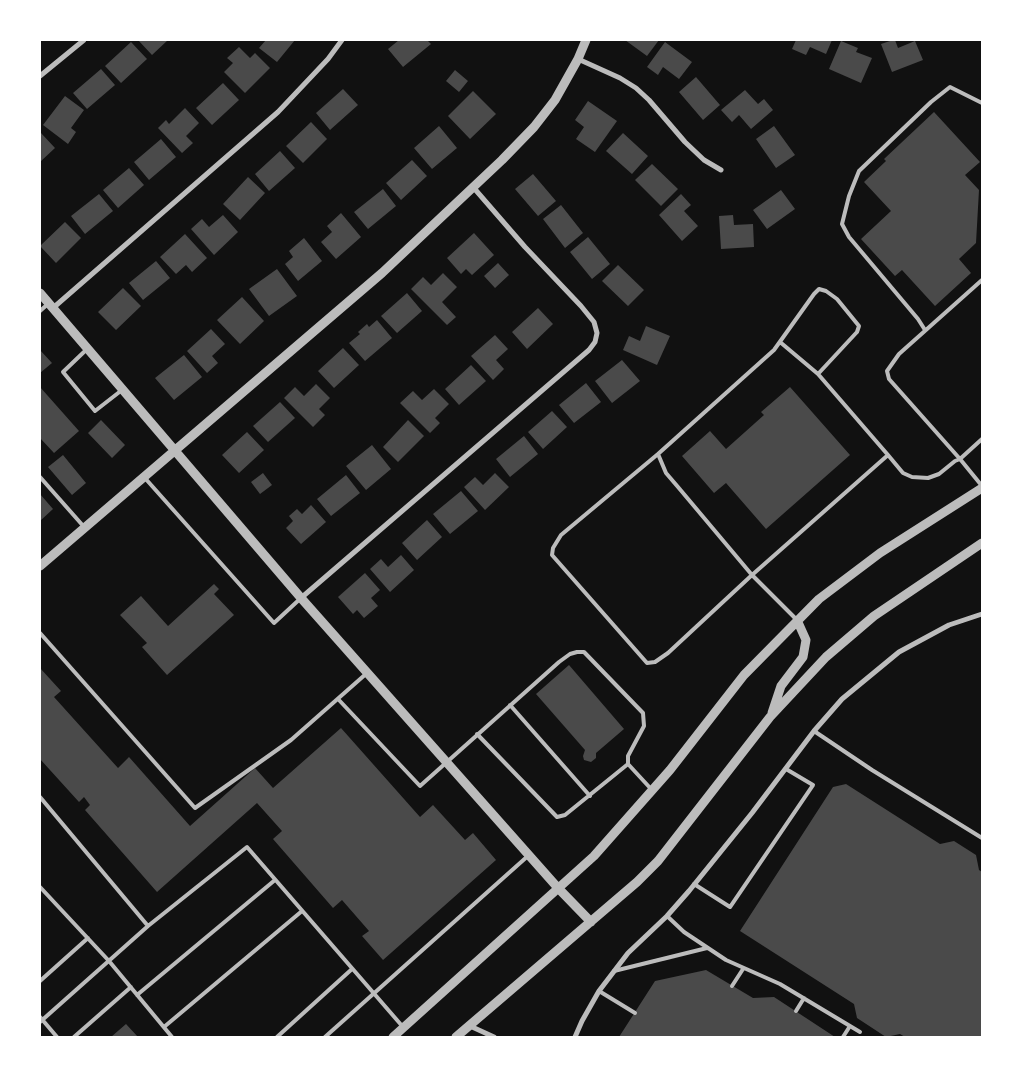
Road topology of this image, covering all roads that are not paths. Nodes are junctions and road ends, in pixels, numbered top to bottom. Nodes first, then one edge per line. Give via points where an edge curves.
1 (84, 40) edge
2 (342, 40) edge
3 (586, 40) edge
4 (578, 58) junction
5 (40, 76) edge
6 (982, 103) edge
7 (721, 170) dead end
8 (473, 186) junction
9 (982, 280) edge
10 (40, 293) edge
11 (51, 306) junction
12 (40, 311) edge
13 (925, 330) junction
14 (780, 342) junction
15 (88, 348) junction
16 (818, 374) junction
17 (122, 390) junction
18 (982, 439) edge
19 (174, 451) junction
20 (658, 454) junction
21 (888, 455) junction
22 (960, 459) junction
23 (144, 476) junction
24 (40, 477) edge
25 (982, 487) edge
26 (85, 528) junction
27 (982, 543) edge
28 (40, 566) edge
29 (752, 575) junction
30 (301, 598) junction
31 (982, 614) edge
32 (797, 620) junction
33 (40, 633) edge
34 (367, 673) junction
35 (338, 698) junction
36 (510, 705) junction
37 (770, 718) junction
38 (814, 731) junction
39 (477, 734) junction
40 (446, 762) junction
41 (628, 764) junction
42 (786, 769) junction
43 (652, 790) junction
44 (590, 796) junction
45 (40, 797) edge
46 (982, 838) edge
47 (529, 855) junction
48 (275, 880) junction
49 (694, 884) junction
50 (40, 887) edge
51 (558, 888) junction
52 (302, 911) junction
53 (667, 916) junction
54 (591, 922) junction
55 (148, 926) junction
56 (88, 938) junction
57 (707, 948) junction
58 (109, 961) junction
59 (352, 969) junction
60 (744, 969) junction
61 (614, 971) junction
62 (40, 981) edge
63 (732, 986) dead end
64 (131, 987) junction
65 (599, 991) junction
66 (374, 994) junction
67 (137, 995) junction
68 (804, 998) junction
69 (796, 1011) dead end
70 (635, 1013) dead end
71 (41, 1020) edge
72 (470, 1026) junction
73 (850, 1026) junction
74 (164, 1027) junction
75 (403, 1028) junction
76 (860, 1032) dead end
77 (57, 1037) edge
78 (74, 1037) edge
79 (172, 1037) edge
80 (277, 1037) edge
81 (325, 1037) edge
82 (393, 1037) edge
83 (456, 1037) edge
84 (494, 1037) edge
85 (575, 1037) edge
86 (843, 1037) edge

1 - 5 street
2 - 11 street via 278,112
3 - 4 street
4 - 7 street via 636,88 684,142
4 - 8 street via 555,100 534,127
6 - 13 lane via 950,88 859,171 849,196 842,224 848,237
8 - 19 street via 382,273
8 - 30 street via 594,322 595,342
9 - 13 lane
10 - 11 street
11 - 12 lane
11 - 15 street
13 - 22 lane via 887,370 889,379
14 - 16 lane
14 - 16 lane via 820,289 837,299 859,326
14 - 20 lane
15 - 17 street
15 - 17 lane via 63,372 95,411
16 - 21 lane
17 - 19 street
18 - 22 lane
19 - 23 street
19 - 30 street
20 - 29 lane via 666,473
20 - 29 lane via 562,535 552,555 647,662 655,662 668,653
21 - 22 lane via 903,473 928,478
21 - 29 lane
22 - 25 lane
23 - 26 street
23 - 30 lane via 274,622
24 - 26 lane
25 - 32 street via 880,553 819,599
26 - 28 street
27 - 37 street via 874,616 826,657
29 - 32 lane
30 - 34 street
31 - 38 street via 949,625 898,652 842,699
32 - 37 street via 806,640 803,657 781,686
32 - 43 street via 744,675
33 - 35 lane via 195,808 291,740
34 - 35 lane
34 - 40 street
35 - 40 lane via 420,786
36 - 39 lane
36 - 41 lane via 570,654 584,652 643,713 644,726 628,756
36 - 44 lane
37 - 54 street via 658,862
38 - 42 street
38 - 46 lane
39 - 40 lane
39 - 44 lane via 556,817 565,816
40 - 47 street
41 - 43 lane
41 - 44 lane
42 - 49 street
42 - 49 lane via 813,785 730,907
43 - 51 street via 594,856
45 - 55 lane
47 - 51 street
47 - 66 lane
48 - 52 lane
48 - 55 lane via 246,847
48 - 67 lane
49 - 53 street
50 - 56 lane
51 - 54 street
51 - 75 street
52 - 59 lane
52 - 74 lane
53 - 57 lane
53 - 61 street
54 - 72 street
55 - 58 lane
56 - 58 lane
56 - 62 lane
57 - 60 lane
57 - 61 lane
58 - 64 lane
58 - 71 lane
59 - 66 lane
59 - 80 lane
60 - 63 lane
60 - 68 lane
61 - 65 street
64 - 67 lane
64 - 78 lane
65 - 70 lane
65 - 85 street
66 - 75 lane
66 - 81 lane
67 - 74 lane
68 - 69 lane
68 - 73 lane
71 - 77 lane
72 - 83 street
72 - 84 street
73 - 76 lane
73 - 86 lane
74 - 79 lane
75 - 82 street

